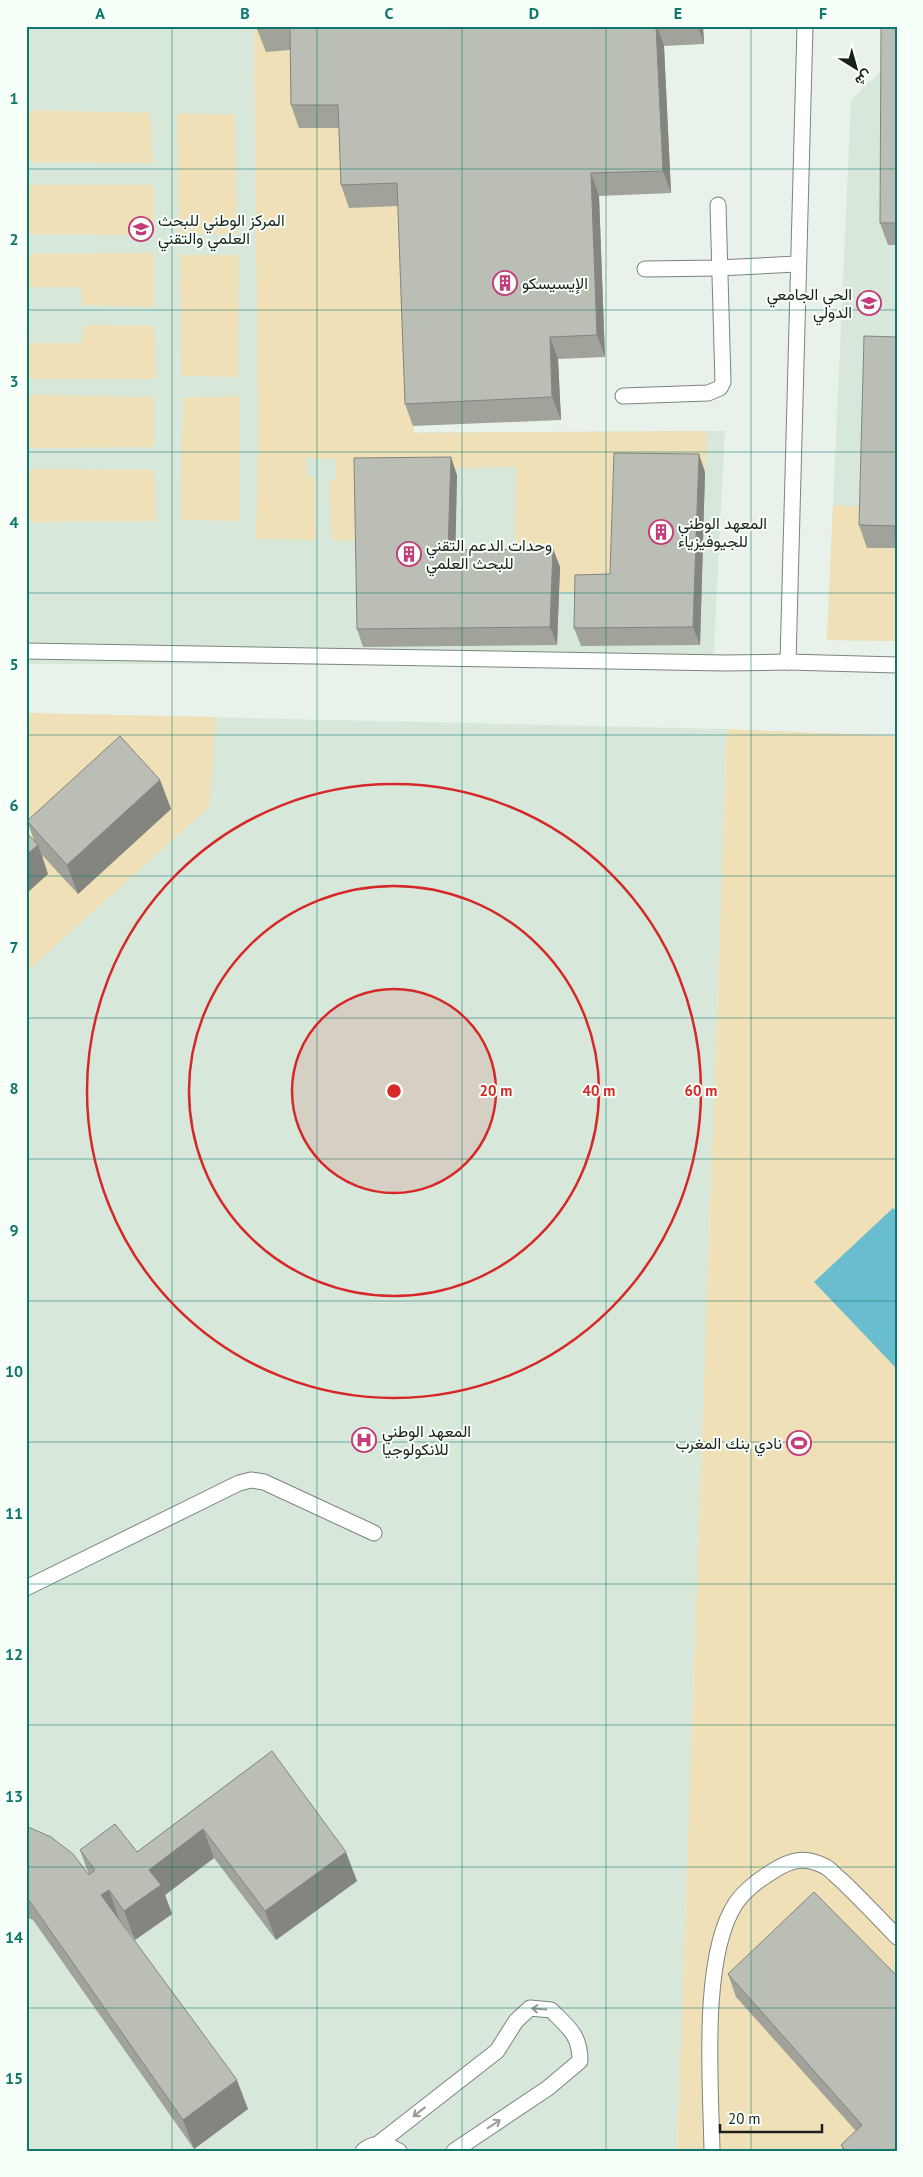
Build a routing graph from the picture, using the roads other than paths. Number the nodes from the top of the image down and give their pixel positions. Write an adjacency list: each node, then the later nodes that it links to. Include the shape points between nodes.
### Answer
1 (805, 26): 3 (lane)
2 (718, 205): 4 (lane)
3 (797, 264): 4 (lane); 8 (lane)
4 (718, 268): 5 (lane); 6 (lane, via 724,375 720,388 708,392)
5 (645, 269)
6 (623, 396)
7 (26, 651): 8 (lane)
8 (788, 662): 9 (lane)
9 (897, 665)
10 (374, 1534): 11 (lane, via 264,1482 251,1480)
11 (26, 1588)
12 (897, 1937): 17 (lane, via 827,1868 804,1859 784,1864 760,1880 736,1903 717,1951 710,2031)
13 (378, 2144): 14 (lane); 15 (lane); 16 (lane, one-way to 13, via 548,2088 580,2061 580,2047 574,2033 551,2010 530,2008 516,2021 497,2051)
14 (363, 2151)
15 (399, 2151)
16 (454, 2151)
17 (712, 2151)

